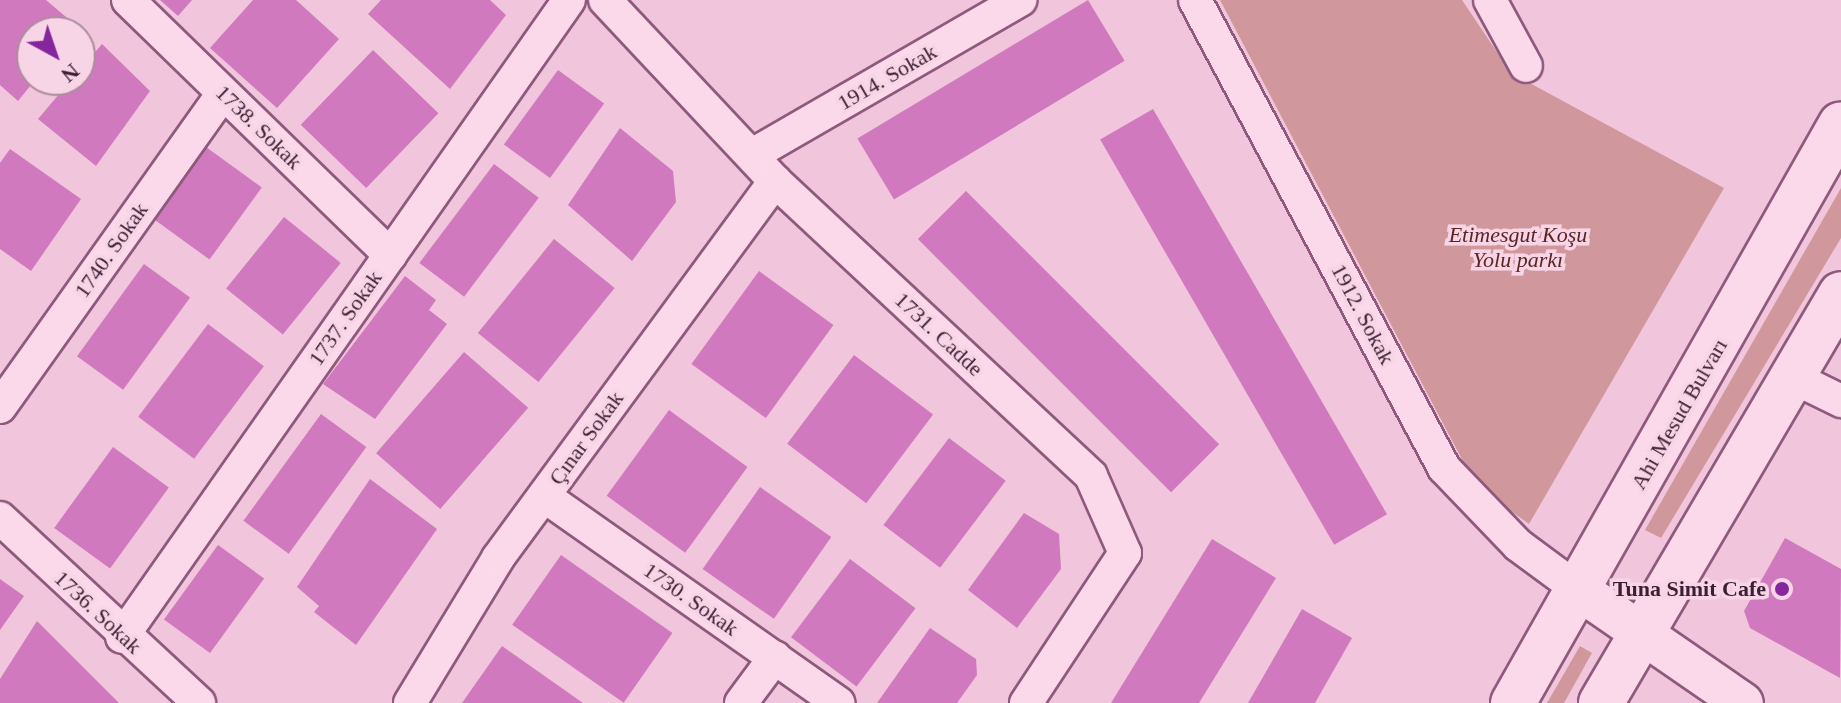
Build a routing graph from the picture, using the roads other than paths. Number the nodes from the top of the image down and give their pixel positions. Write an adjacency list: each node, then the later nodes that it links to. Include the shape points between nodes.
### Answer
1 (128, 0): 8 (street, 1738. Sokak)
2 (569, 0): 12 (street, 1737. Sokak)
3 (605, 0): 10 (street, 1731. Cadde)
4 (1021, 0): 10 (street, 1914. Sokak)
5 (1195, 0): 19 (street, 1912. Sokak, via 1444,468 1518,545)
6 (1490, 0): 7 (street)
7 (1526, 66)
8 (223, 93): 12 (street, 1738. Sokak); 16 (street, 1740. Sokak)
9 (1841, 124): 19 (main road, Ahi Mesud Bulvarı)
10 (752, 155): 11 (street, 1731. Cadde)
11 (775, 181): 17 (street, Çınar Sokak); 27 (street, 1731. Cadde, via 1091,476 1125,553)
12 (390, 255): 21 (street, 1737. Sokak)
13 (1841, 294): 14 (main road)
14 (1792, 377): 15 (street); 20 (main road)
15 (1841, 401)
16 (0, 407)
17 (544, 496): 22 (street, 1730. Sokak); 24 (street, Çınar Sokak, via 498,558)
18 (0, 518): 21 (street, 1736. Sokak)
19 (1579, 590): 20 (street); 28 (main road, Ahi Mesud Bulvarı)
20 (1644, 631): 29 (main road); 30 (street)
21 (122, 637): 23 (street, 1736. Sokak)
22 (775, 657): 25 (street); 26 (street, 1730. Sokak)
23 (199, 703)
24 (410, 703)
25 (741, 703)
26 (838, 703)
27 (1026, 703)
28 (1513, 703)
29 (1601, 703)
30 (1743, 703)

